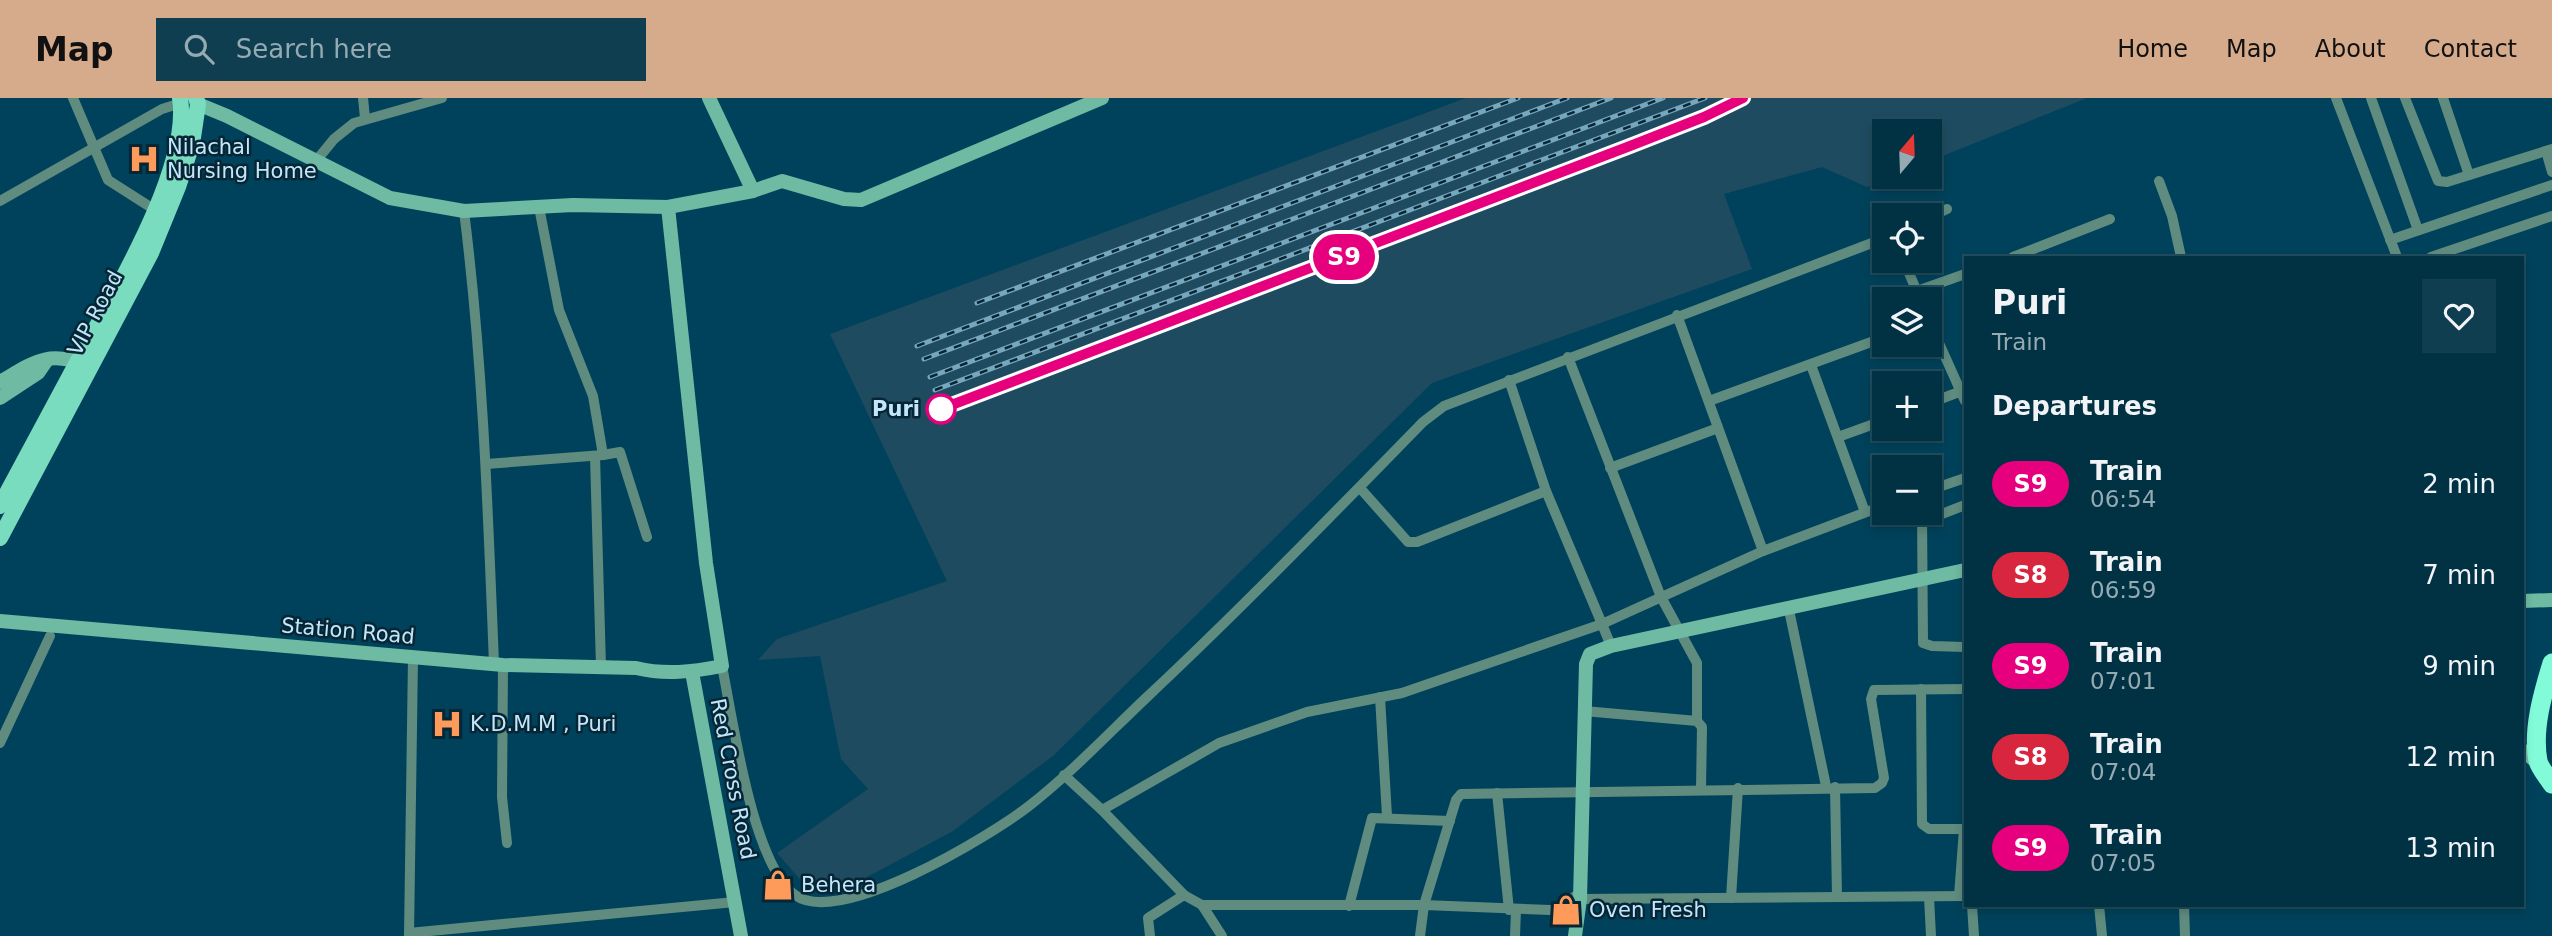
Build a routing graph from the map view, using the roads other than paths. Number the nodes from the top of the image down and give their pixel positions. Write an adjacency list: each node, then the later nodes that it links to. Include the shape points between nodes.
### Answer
1 (73, 98): 12 (street)
2 (363, 98): 11 (street)
3 (442, 98): 11 (street)
4 (709, 98): 19 (main road)
5 (1102, 98): 19 (main road, via 861,200 844,199 792,181)
6 (2336, 98): 30 (street)
7 (2371, 98): 29 (street)
8 (2405, 98): 16 (street, via 2435,178 2442,183)
9 (2443, 98): 16 (street)
10 (189, 101): 12 (street, via 162,109); 14 (main road); 24 (main road, VIP Road); 43 (main road, VIP Road, via 192,144 169,212)
11 (365, 118): 14 (street, via 344,129)
12 (93, 148): 20 (street); 24 (street, via 108,180)
13 (2549, 150): 15 (street); 16 (street)
14 (316, 161): 25 (main road, via 390,198)
15 (2552, 172)
16 (2469, 175)
17 (2159, 181): 33 (street)
18 (2552, 185): 29 (street)
19 (753, 191): 22 (main road)
20 (1, 198)
21 (539, 207): 22 (main road); 25 (main road); 54 (street, via 559,310 593,396)
22 (668, 207): 85 (main road, via 706,563)
23 (1947, 209): 26 (street)
24 (155, 210): 43 (main road, VIP Road)
25 (464, 211): 55 (street, via 477,316)
26 (1942, 211)
27 (2552, 216): 35 (street)
28 (2110, 219): 32 (street)
29 (2418, 230): 30 (street)
30 (2390, 240): 34 (street)
31 (1872, 243): 38 (street)
32 (2026, 255)
33 (2181, 256)
34 (2396, 256)
35 (2434, 256)
36 (1964, 274): 37 (street)
37 (1936, 287)
38 (1677, 315): 41 (street); 50 (street)
39 (1872, 342): 44 (street)
40 (1942, 350): 47 (street)
41 (1568, 357): 45 (street); 56 (street)
42 (47, 360): 43 (main road, via 60,356); 46 (main road); 48 (main road, via 38,373)
43 (84, 364): 62 (main road, VIP Road); 68 (main road, VIP Road)
44 (1811, 365): 50 (street); 53 (street)
45 (1509, 380): 59 (street, via 1438,410); 60 (street)
46 (0, 382)
47 (1962, 396): 49 (street)
48 (0, 398)
49 (1942, 400)
50 (1709, 401): 52 (street)
51 (1872, 425): 53 (street)
52 (1718, 428): 56 (street); 69 (street)
53 (1838, 438): 65 (street)
54 (599, 456): 55 (street); 67 (street, via 620,452); 87 (street)
55 (486, 464): 86 (street)
56 (1609, 467): 72 (street)
57 (1964, 478): 58 (street)
58 (1942, 486)
59 (1360, 488): 60 (street, via 1408,542); 98 (street)
60 (1546, 491): 77 (street)
61 (1964, 505): 64 (street)
62 (0, 506)
63 (1872, 509): 65 (street)
64 (1942, 511)
65 (1864, 512): 69 (street)
66 (1922, 525): 71 (street)
67 (647, 537)
68 (0, 538)
69 (1763, 551): 72 (street)
70 (1964, 570): 71 (main road)
71 (1923, 579): 75 (main road); 82 (street, via 1923,643)
72 (1661, 597): 77 (street); 79 (street)
73 (2552, 600): 74 (main road)
74 (2524, 601)
75 (1789, 610): 79 (main road); 100 (street)
76 (0, 621): 83 (main road, Station Road)
77 (1602, 624): 81 (street); 92 (street)
78 (0, 631): 80 (main road)
79 (1681, 632): 81 (main road); 94 (street, via 1697,663)
80 (50, 636): 83 (main road); 95 (street)
81 (1611, 646): 93 (main road, via 1587,657)
82 (1964, 646)
83 (413, 662): 86 (main road, Station Road); 126 (street)
84 (2552, 663): 97 (highway, via 2541,701)
85 (722, 666): 88 (main road, Station Road); 98 (street, via 757,826 784,884 796,897 817,904 839,902 925,870 1028,807)
86 (500, 667): 87 (main road, Station Road); 89 (main road, via 634,678); 109 (street, via 502,797)
87 (601, 667): 89 (main road, Station Road)
88 (692, 672): 89 (main road, Station Road); 117 (main road, Red Cross Road)
89 (656, 673)
90 (1922, 689): 91 (street); 100 (street, via 1874,690 1871,699 1882,783 1875,788); 108 (street, via 1922,824 1929,829)
91 (1964, 689)
92 (1380, 697): 105 (street, via 1307,712 1219,743); 106 (street)
93 (1584, 711): 94 (street); 103 (main road)
94 (1697, 721): 102 (street, via 1702,727)
95 (0, 743)
96 (2524, 752): 97 (main road)
97 (2538, 763): 99 (highway)
98 (1064, 775): 105 (street)
99 (2552, 784)
100 (1830, 787): 101 (street); 113 (street)
101 (1738, 788): 102 (street); 115 (street)
102 (1701, 789): 103 (street)
103 (1580, 792): 104 (street); 116 (main road)
104 (1496, 793): 107 (street, via 1461,794); 124 (street)
105 (1102, 810): 111 (street)
106 (1387, 816): 107 (street); 120 (street, via 1369,822)
107 (1450, 821): 119 (street)
108 (1964, 830)
109 (508, 843)
110 (1964, 852): 112 (street)
111 (1184, 895): 118 (street); 128 (street, via 1148,918)
112 (1962, 896): 114 (street)
113 (1837, 897): 114 (street); 115 (street)
114 (1930, 897): 133 (street)
115 (1731, 898): 116 (street)
116 (1579, 901): 125 (street); 125 (street); 132 (main road)
117 (735, 902): 126 (street); 127 (main road, Red Cross Road)
118 (1202, 905): 120 (street); 129 (street)
119 (1424, 905): 120 (street); 124 (street); 130 (street)
120 (1349, 906)
121 (1972, 907): 134 (street)
122 (2099, 907): 135 (street)
123 (2183, 907): 136 (street)
124 (1513, 910): 125 (street); 131 (street)
125 (1554, 911)
126 (409, 934)
127 (741, 936)
128 (1150, 936)
129 (1222, 936)
130 (1420, 936)
131 (1515, 936)
132 (1575, 936)
133 (1931, 936)
134 (1974, 936)
135 (2102, 936)
136 (2185, 936)

